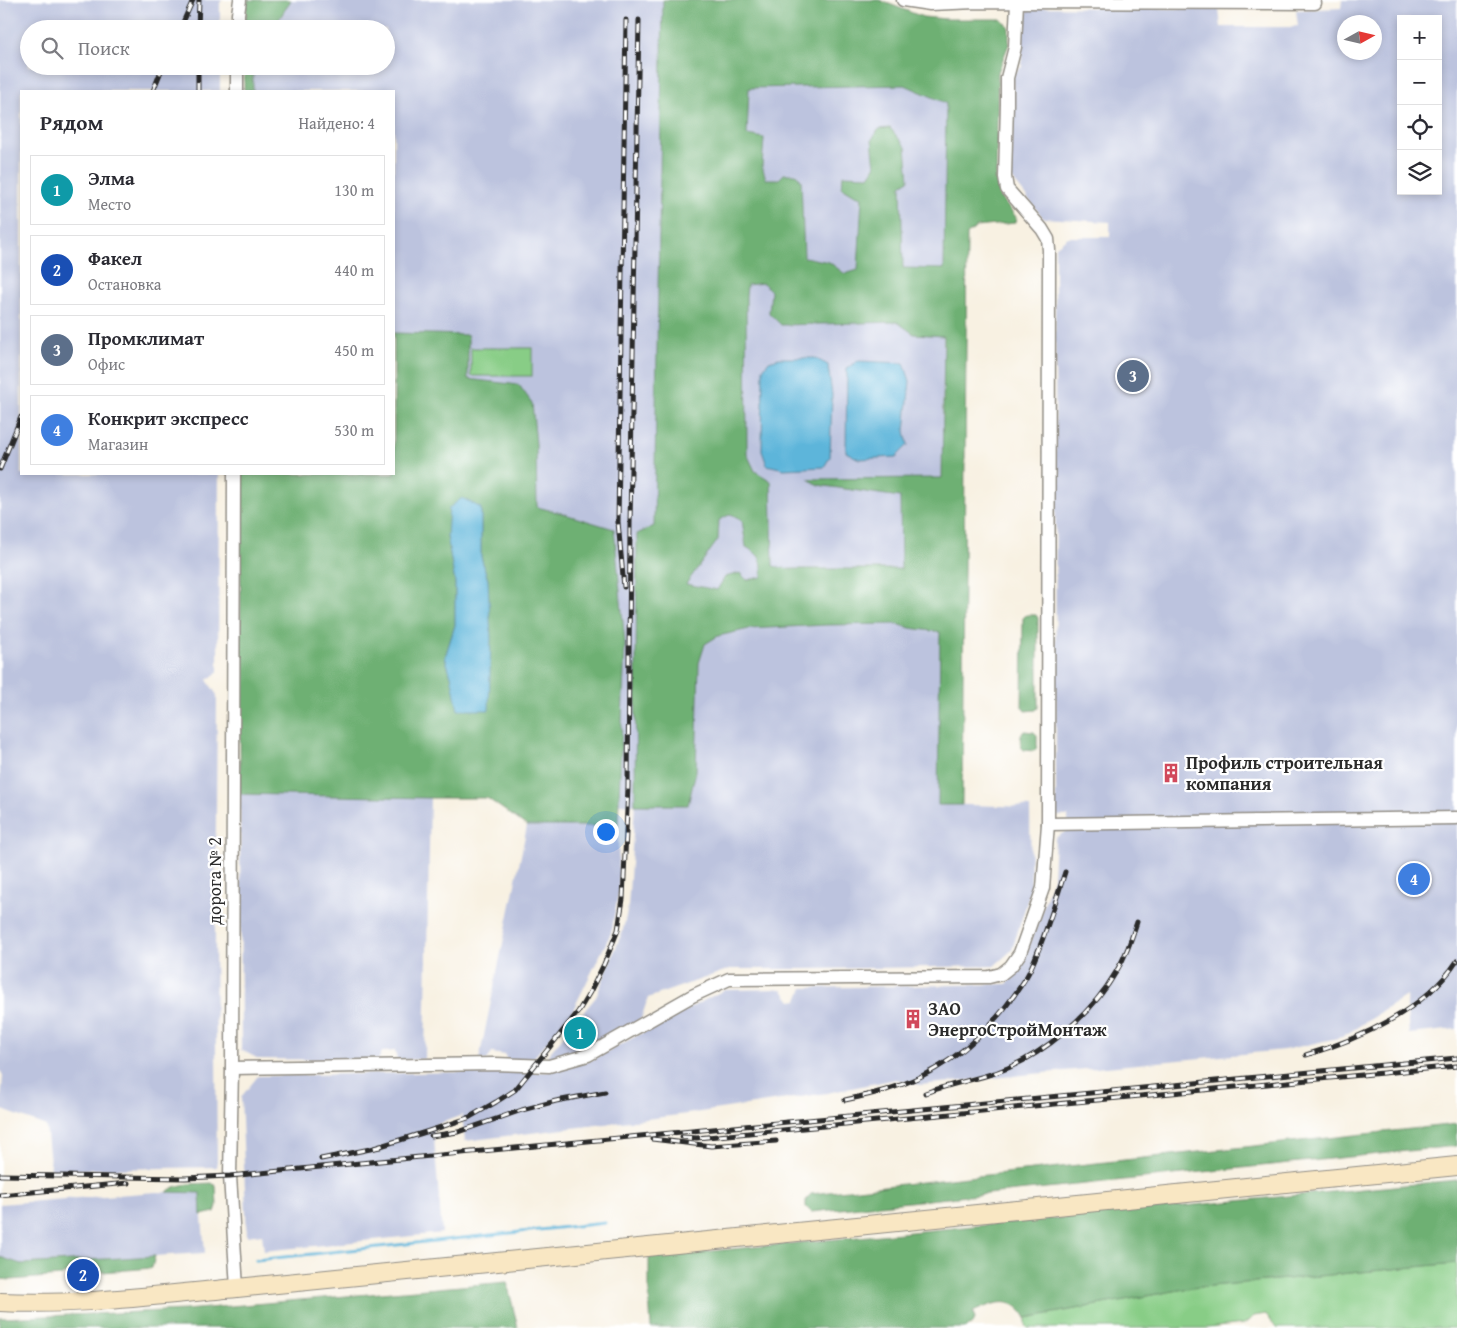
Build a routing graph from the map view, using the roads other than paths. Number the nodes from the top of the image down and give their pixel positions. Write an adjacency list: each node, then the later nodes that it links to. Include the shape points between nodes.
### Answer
1 (240, 0): 5 (street)
2 (903, 0): 3 (street, via 930,4)
3 (1017, 2): 4 (street); 10 (street, via 1015,47 1006,78 1005,177 1007,189 1042,229 1048,239 1049,250)
4 (1315, 3)
5 (238, 20)
6 (237, 75): 7 (street)
7 (237, 90)
8 (234, 475): 11 (street, дорога № 2)
9 (1457, 818): 10 (street)
10 (1048, 824): 11 (street, via 1042,888 1020,953 1001,974 989,977 729,980 692,996 588,1055 549,1066)
11 (232, 1068): 13 (street, дорога № 2, via 230,1176)
12 (1457, 1166): 13 (main road)
13 (237, 1288): 14 (main road, via 48,1303)
14 (0, 1302)

